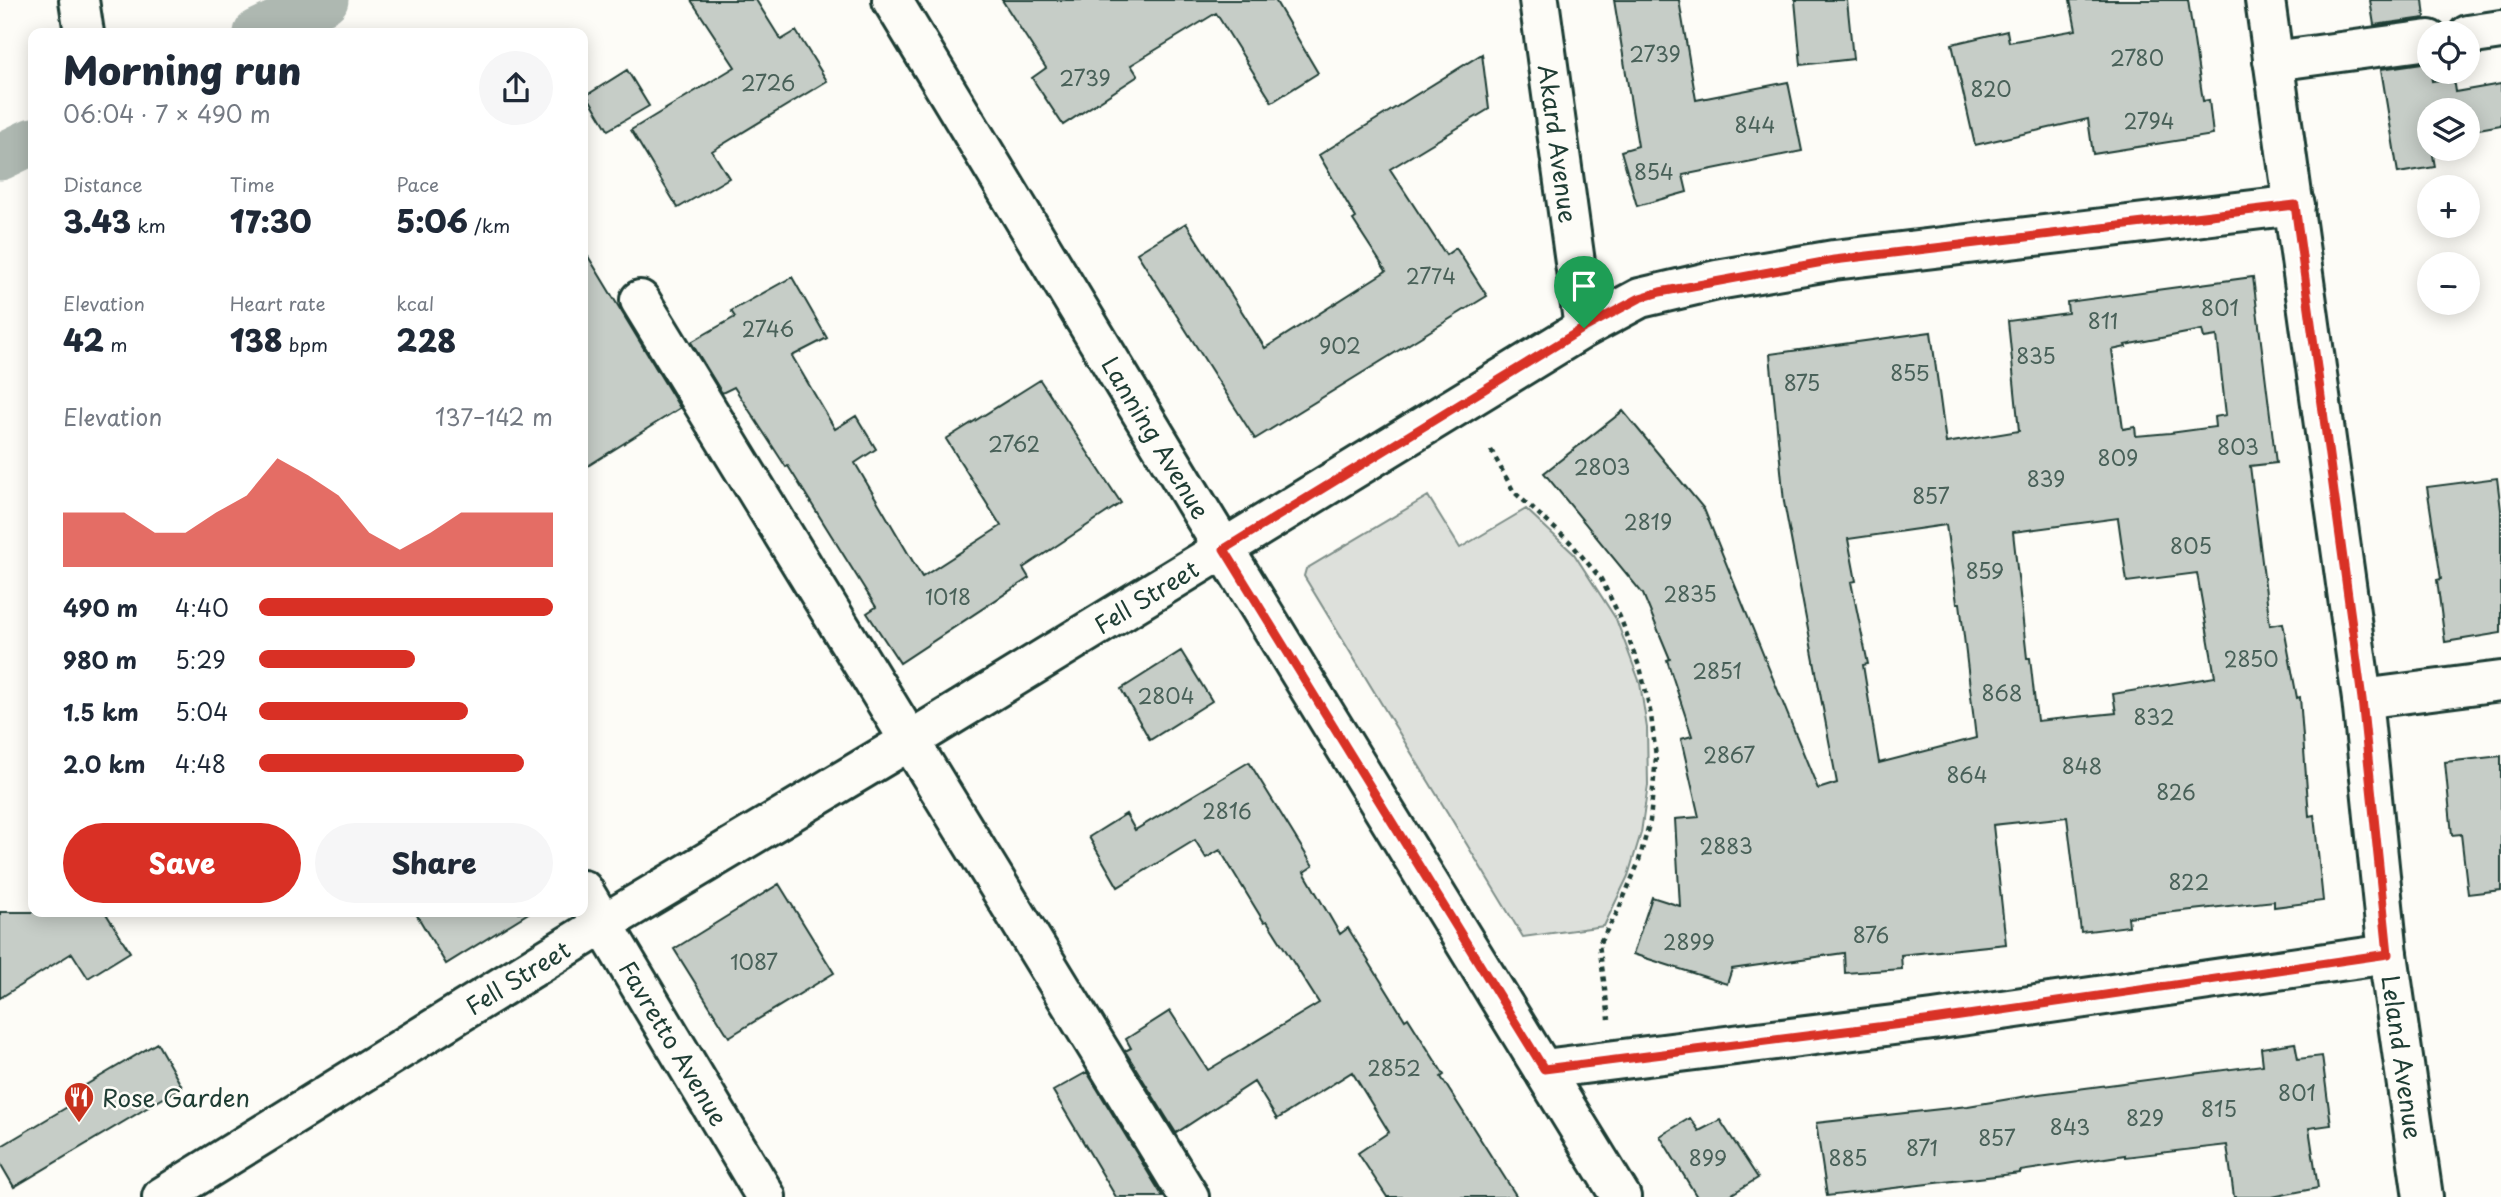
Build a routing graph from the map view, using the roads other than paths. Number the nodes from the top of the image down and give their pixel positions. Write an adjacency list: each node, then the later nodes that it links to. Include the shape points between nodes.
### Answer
1 (79, 0): 5 (street)
2 (892, 0): 13 (street, Lanning Avenue)
3 (1539, 0): 12 (street, Akard Avenue)
4 (2266, 0): 9 (street, Leland Avenue)
5 (83, 28)
6 (2501, 30): 7 (street)
7 (2480, 33)
8 (2417, 42): 9 (street)
9 (2273, 61): 10 (street, Leland Avenue)
10 (2295, 205): 12 (street, Fell Street, via 1834,260 1717,280 1640,298); 15 (street, Leland Avenue)
11 (640, 300): 16 (street)
12 (1584, 328): 13 (street, Fell Street)
13 (1224, 549): 16 (street, Fell Street); 20 (street, Lanning Avenue)
14 (2501, 681): 15 (street)
15 (2362, 699): 19 (street, Leland Avenue)
16 (911, 740): 18 (street, Fell Street); 23 (street)
17 (588, 898): 18 (street, Favretto Avenue)
18 (603, 924): 21 (street, Fell Street); 22 (street, Favretto Avenue)
19 (2388, 954): 20 (street, via 1933,1020); 25 (street, Leland Avenue)
20 (1544, 1069): 24 (street, Lanning Avenue)
21 (162, 1197)
22 (766, 1197)
23 (1189, 1197)
24 (1621, 1197)
25 (2423, 1197)

